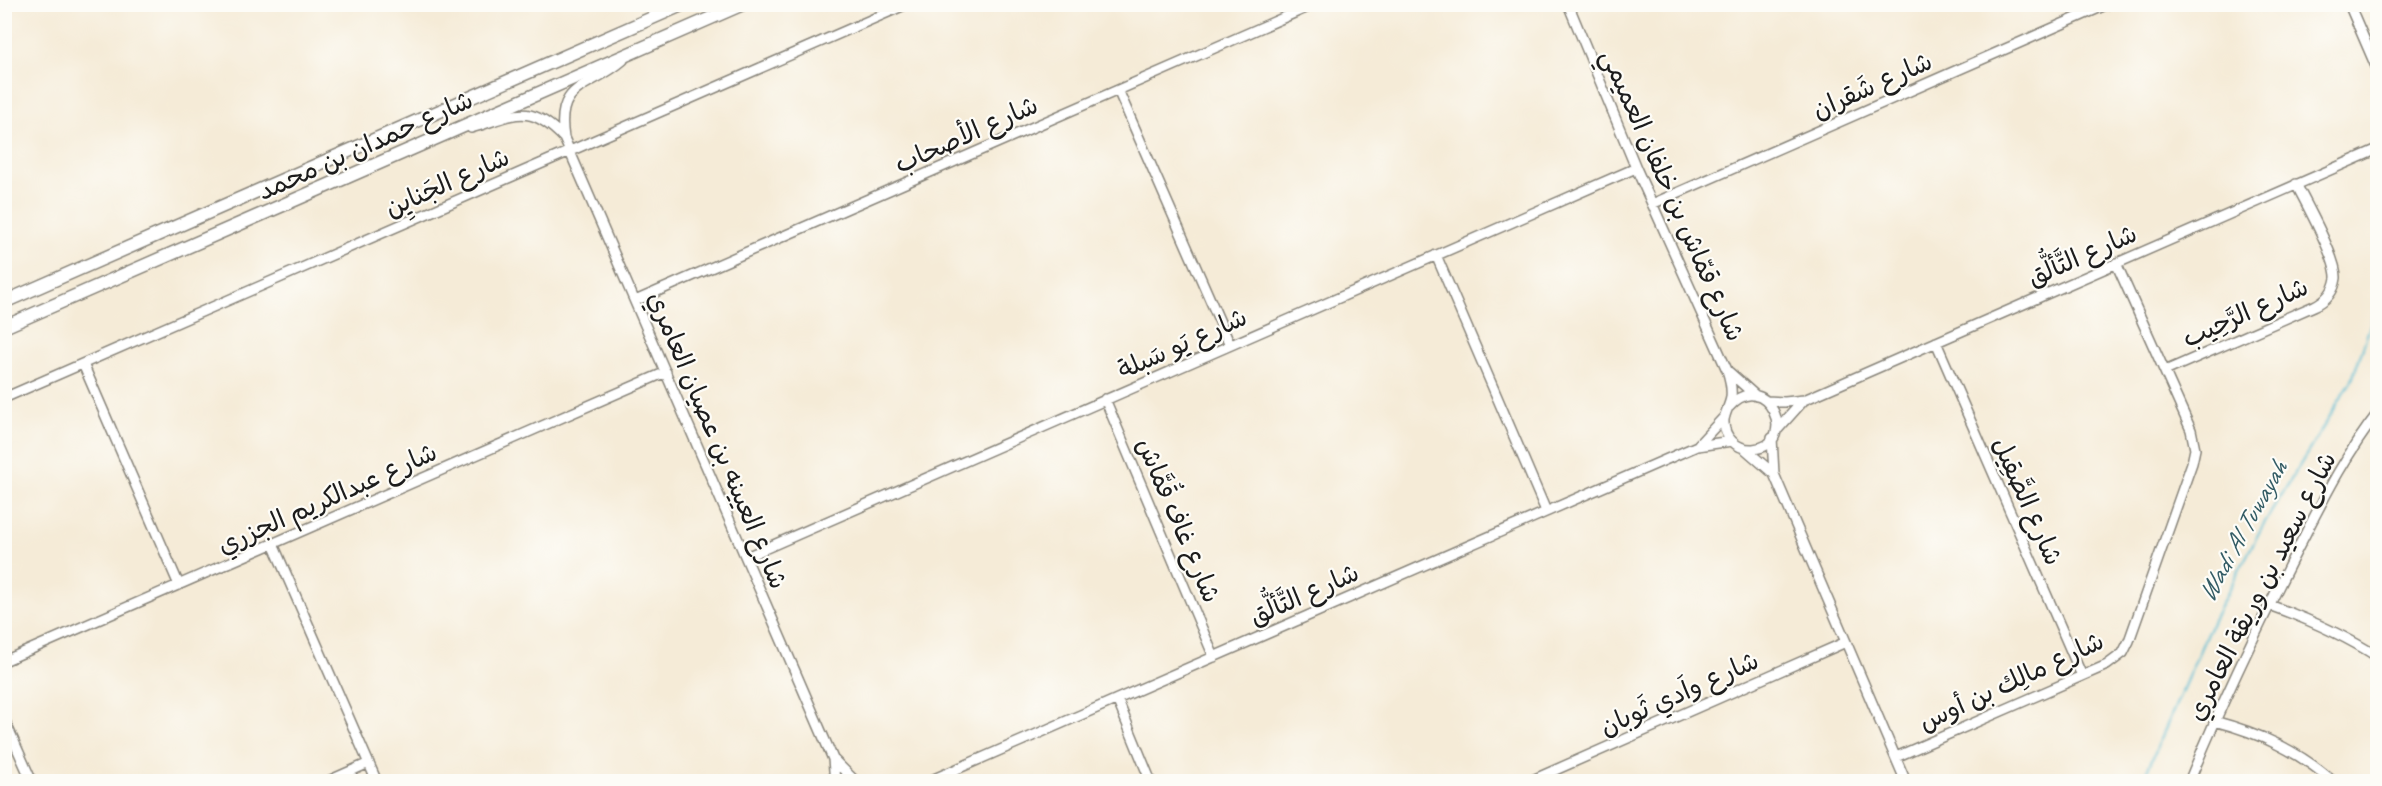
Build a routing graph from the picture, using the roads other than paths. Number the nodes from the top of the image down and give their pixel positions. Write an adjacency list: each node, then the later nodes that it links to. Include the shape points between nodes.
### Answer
1 (684, 4): 21 (main road, شارع حمدان بن محمد)
2 (743, 4): 8 (main road, شارع حمدان بن محمد)
3 (907, 4): 14 (street, شارع الجَنايِن)
4 (1315, 4): 10 (street, شارع الأصحاب)
5 (1568, 4): 15 (street, شارع قمّاش بن خلفان العميمي)
6 (2108, 4): 17 (street, شارع شَقران)
7 (2349, 4): 9 (street)
8 (630, 54): 11 (main road, شارع حمدان بن محمد); 12 (street, شارع العيينه بن عصيان العامري, via 569,97 562,110)
9 (2378, 71)
10 (1118, 90): 20 (street, شارع الأصحاب); 24 (street)
11 (448, 133): 12 (street, شارع العيينه بن عصيان العامري, via 524,114 543,118); 22 (main road, شارع حمدان بن محمد)
12 (564, 138): 14 (street, شارع العيينه بن عصيان العامري)
13 (2378, 149): 16 (street, شارع التَّألُّق)
14 (570, 152): 20 (street, شارع العيينه بن عصيان العامري); 25 (street, شارع الجَنايِن)
15 (1636, 168): 17 (street, شارع قمّاش بن خلفان العميمي); 18 (street, شارع يَو سَبلة)
16 (2296, 184): 19 (street, شارع التَّألُّق); 27 (street, شارع الرَّحِيب, via 2333,263 2336,278 2331,292 2314,306)
17 (1652, 204): 26 (street, شارع قمّاش بن خلفان العميمي)
18 (1436, 255): 24 (street, شارع يَو سَبلة); 41 (street)
19 (2116, 263): 23 (street, شارع التَّألُّق); 27 (street, شارع مالِك بن أوس)
20 (635, 301): 28 (street, شارع العيينه بن عصيان العامري)
21 (4, 302)
22 (4, 327)
23 (1936, 342): 32 (street, شارع التَّألُّق); 50 (street, شارع الصَّقِيل)
24 (1230, 345): 31 (street, شارع يَو سَبلة)
25 (83, 364): 30 (street, شارع الجَنايِن); 44 (street)
26 (1727, 370): 29 (street, شارع قمّاش بن خلفان العميمي); 34 (street, شارع قمّاش بن خلفان العميمي, via 1731,388)
27 (2165, 371): 50 (street, شارع مالِك بن أوس, via 2191,430 2192,463 2126,648 2113,662)
28 (666, 372): 42 (street, شارع عبدالكريم الجزري); 43 (street, شارع العيينه بن عصيان العامري)
29 (1757, 396): 33 (street); 34 (street, via 1738,399)
30 (4, 398)
31 (1105, 399): 43 (street, شارع يَو سَبلة); 47 (street, شارع غاف قُمَّاش)
32 (1804, 400): 33 (street, شارع التَّألُّق); 36 (street, شارع التَّألُّق)
33 (1767, 401): 36 (street, via 1776,414)
34 (1727, 412): 37 (street, via 1726,432); 38 (street, شارع التَّألُّق)
35 (2378, 413): 45 (street, شارع سعيد بن وريقة العامري, via 2328,490)
36 (1774, 435): 39 (street, via 1762,447); 40 (street)
37 (1732, 441): 38 (street, شارع التَّألُّق); 39 (street)
38 (1698, 446): 41 (street, شارع التَّألُّق)
39 (1744, 448): 40 (street)
40 (1774, 474): 46 (street)
41 (1546, 512): 47 (street, شارع التَّألُّق)
42 (273, 544): 44 (street, شارع عبدالكريم الجزري); 56 (street)
43 (746, 557): 55 (street, شارع العيينه بن عصيان العامري)
44 (179, 585): 49 (street, شارع عبدالكريم الجزري)
45 (2269, 605): 48 (street, via 2342,635); 53 (street, شارع سعيد بن وريقة العامري)
46 (1846, 642): 54 (street); 64 (street, شارع واَدي ثَوبان)
47 (1214, 657): 51 (street, شارع التَّألُّق)
48 (2378, 657)
49 (4, 661)
50 (2082, 676): 54 (street, شارع مالِك بن أوس)
51 (1116, 699): 62 (street, شارع التَّألُّق); 63 (street)
52 (4, 719): 57 (street)
53 (2214, 721): 66 (street, شارع سعيد بن وريقة العامري); 67 (street, via 2250,730 2283,745)
54 (1896, 757): 65 (street)
55 (833, 759): 60 (street, شارع العيينه بن عصيان العامري); 61 (street, شارع العيينه بن عصيان العامري)
56 (369, 763): 58 (street); 59 (street)
57 (32, 782)
58 (326, 782)
59 (377, 782)
60 (836, 782)
61 (856, 782)
62 (927, 782)
63 (1151, 782)
64 (1528, 782)
65 (1906, 782)
66 (2189, 782)
67 (2334, 782)

